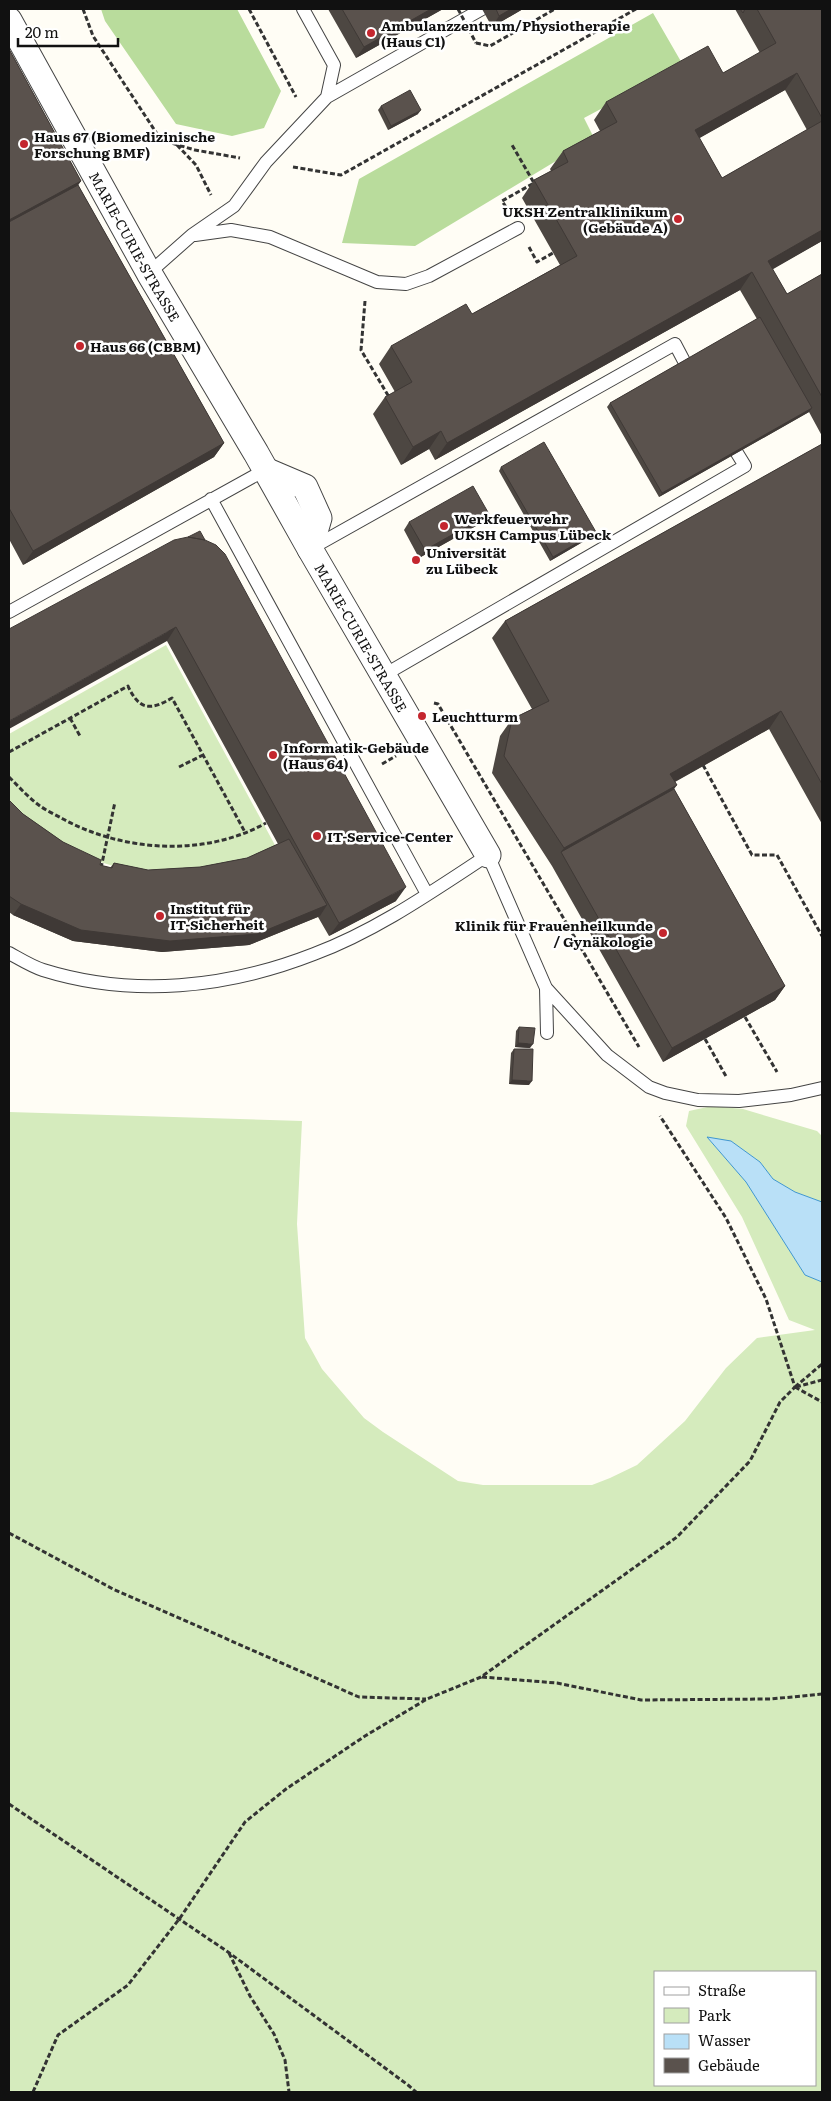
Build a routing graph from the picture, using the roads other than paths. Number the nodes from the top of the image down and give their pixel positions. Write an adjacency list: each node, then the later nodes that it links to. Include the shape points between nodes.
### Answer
1 (303, 9): 4 (lane, via 334,65)
2 (482, 9): 4 (lane)
3 (9, 20): 7 (street, MARIE-CURIE-STRASSE)
4 (327, 98): 6 (lane, via 266,162 234,206)
5 (518, 228): 6 (lane, via 429,276 406,284 377,282 270,237 231,230)
6 (192, 235): 7 (lane)
7 (149, 273): 10 (street, MARIE-CURIE-STRASSE)
8 (685, 363): 12 (lane, via 675,344)
9 (737, 453): 14 (lane, via 745,466)
10 (264, 470): 11 (lane); 12 (street, MARIE-CURIE-STRASSE)
11 (210, 499): 13 (lane); 16 (lane)
12 (310, 549): 14 (street, MARIE-CURIE-STRASSE)
13 (9, 612)
14 (384, 675): 15 (street, MARIE-CURIE-STRASSE)
15 (488, 855): 16 (lane); 18 (lane)
16 (427, 894): 17 (lane, via 375,925 314,954 250,974 186,986 116,986 42,969)
17 (9, 953)
18 (546, 988): 19 (lane); 20 (lane, via 607,1055 650,1087 665,1093 698,1100 739,1101)
19 (547, 1033)
20 (822, 1088)

